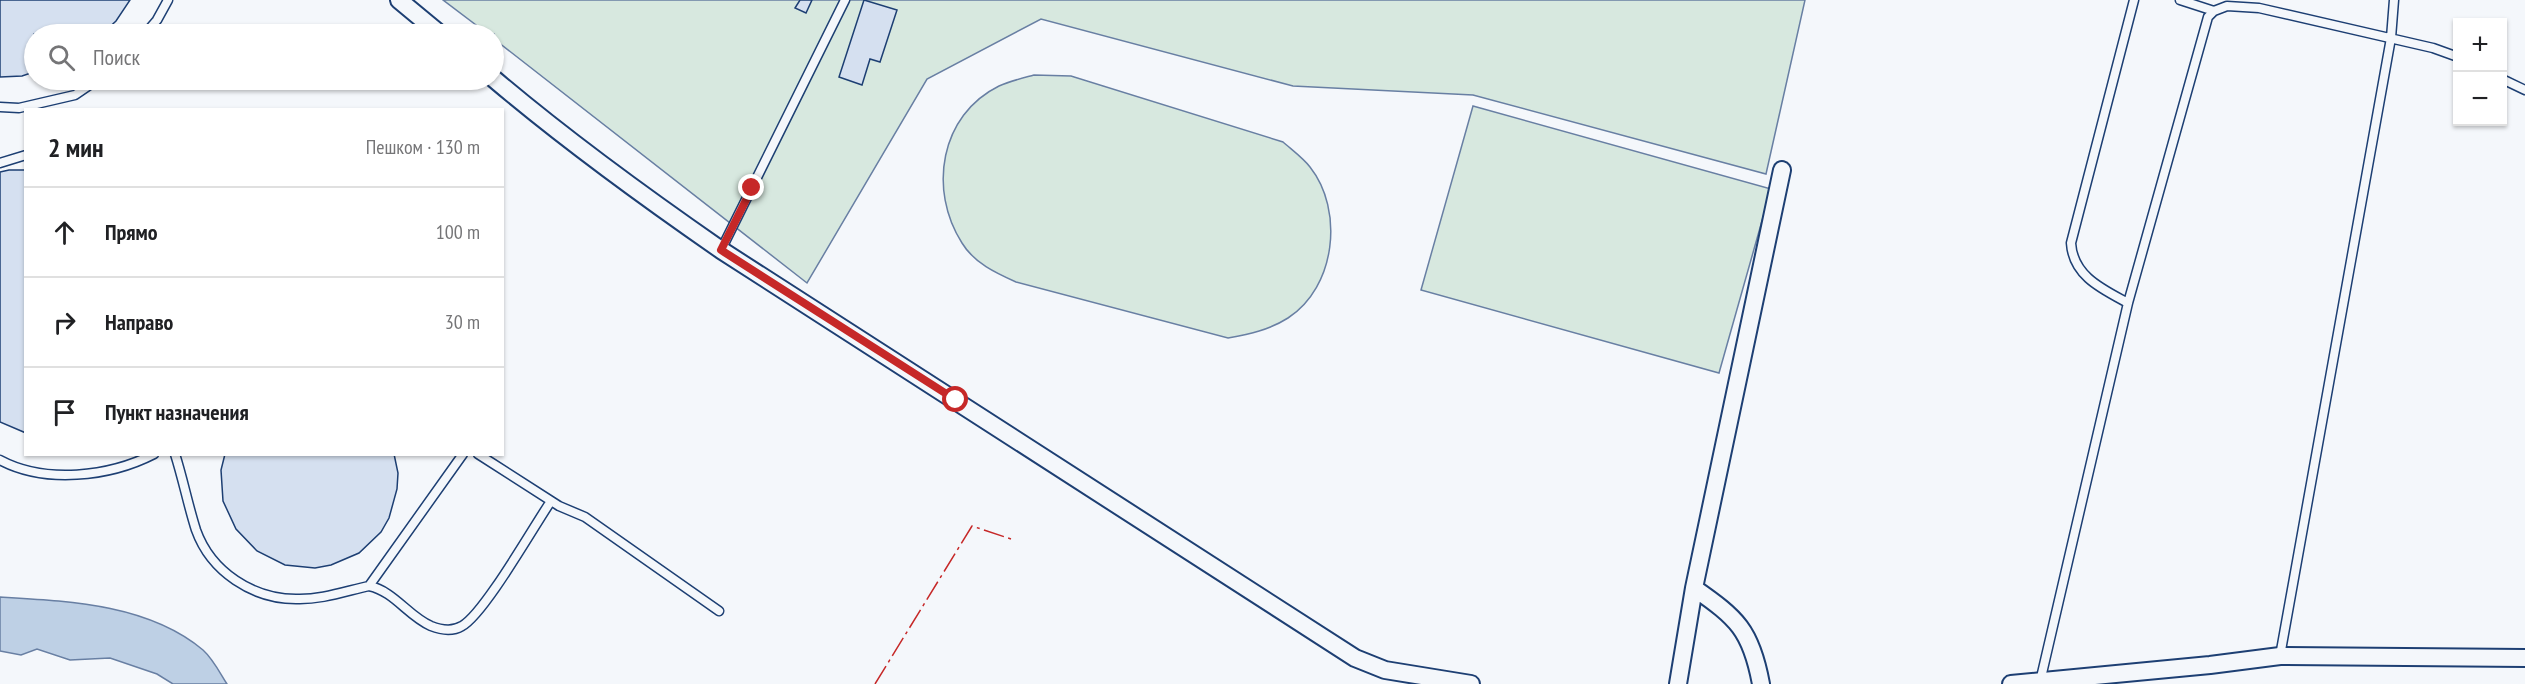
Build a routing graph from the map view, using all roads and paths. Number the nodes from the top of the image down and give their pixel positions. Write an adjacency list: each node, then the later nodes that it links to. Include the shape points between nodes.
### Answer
1 (168, 0): 8 (lane)
2 (399, 0): 9 (street)
3 (845, 0): 20 (lane)
4 (2134, 0): 21 (lane, via 2071,243 2079,270)
5 (2180, 0): 7 (lane)
6 (2394, 0): 10 (lane)
7 (2214, 11): 10 (lane, via 2227,6 2259,8); 21 (lane, via 2203,31)
8 (154, 24)
9 (428, 24)
10 (2391, 38): 11 (lane); 31 (lane)
11 (2453, 56)
12 (2507, 81): 15 (lane)
13 (504, 88): 20 (street, via 544,122)
14 (82, 90): 16 (lane, via 19,108)
15 (2525, 90)
16 (0, 107)
17 (24, 156): 18 (lane)
18 (0, 163)
19 (1782, 170): 29 (street)
20 (721, 250): 34 (street, via 1355,658 1385,670)
21 (2128, 303): 33 (lane)
22 (148, 456): 26 (lane, via 109,469 63,476 19,470)
23 (176, 456): 28 (lane, via 208,555 238,583 257,592 296,600)
24 (463, 456): 28 (lane)
25 (481, 456): 27 (lane)
26 (0, 460)
27 (551, 501): 28 (lane, via 480,609 463,626 450,631 430,626 380,588); 30 (lane, via 585,517)
28 (369, 586)
29 (1694, 588): 35 (street); 36 (street, via 1728,612 1743,631 1756,658)
30 (719, 611)
31 (2280, 656): 32 (street); 33 (street)
32 (2525, 658)
33 (2039, 682): 37 (street)
34 (1471, 684)
35 (1678, 684)
36 (1761, 684)
37 (2011, 684)

